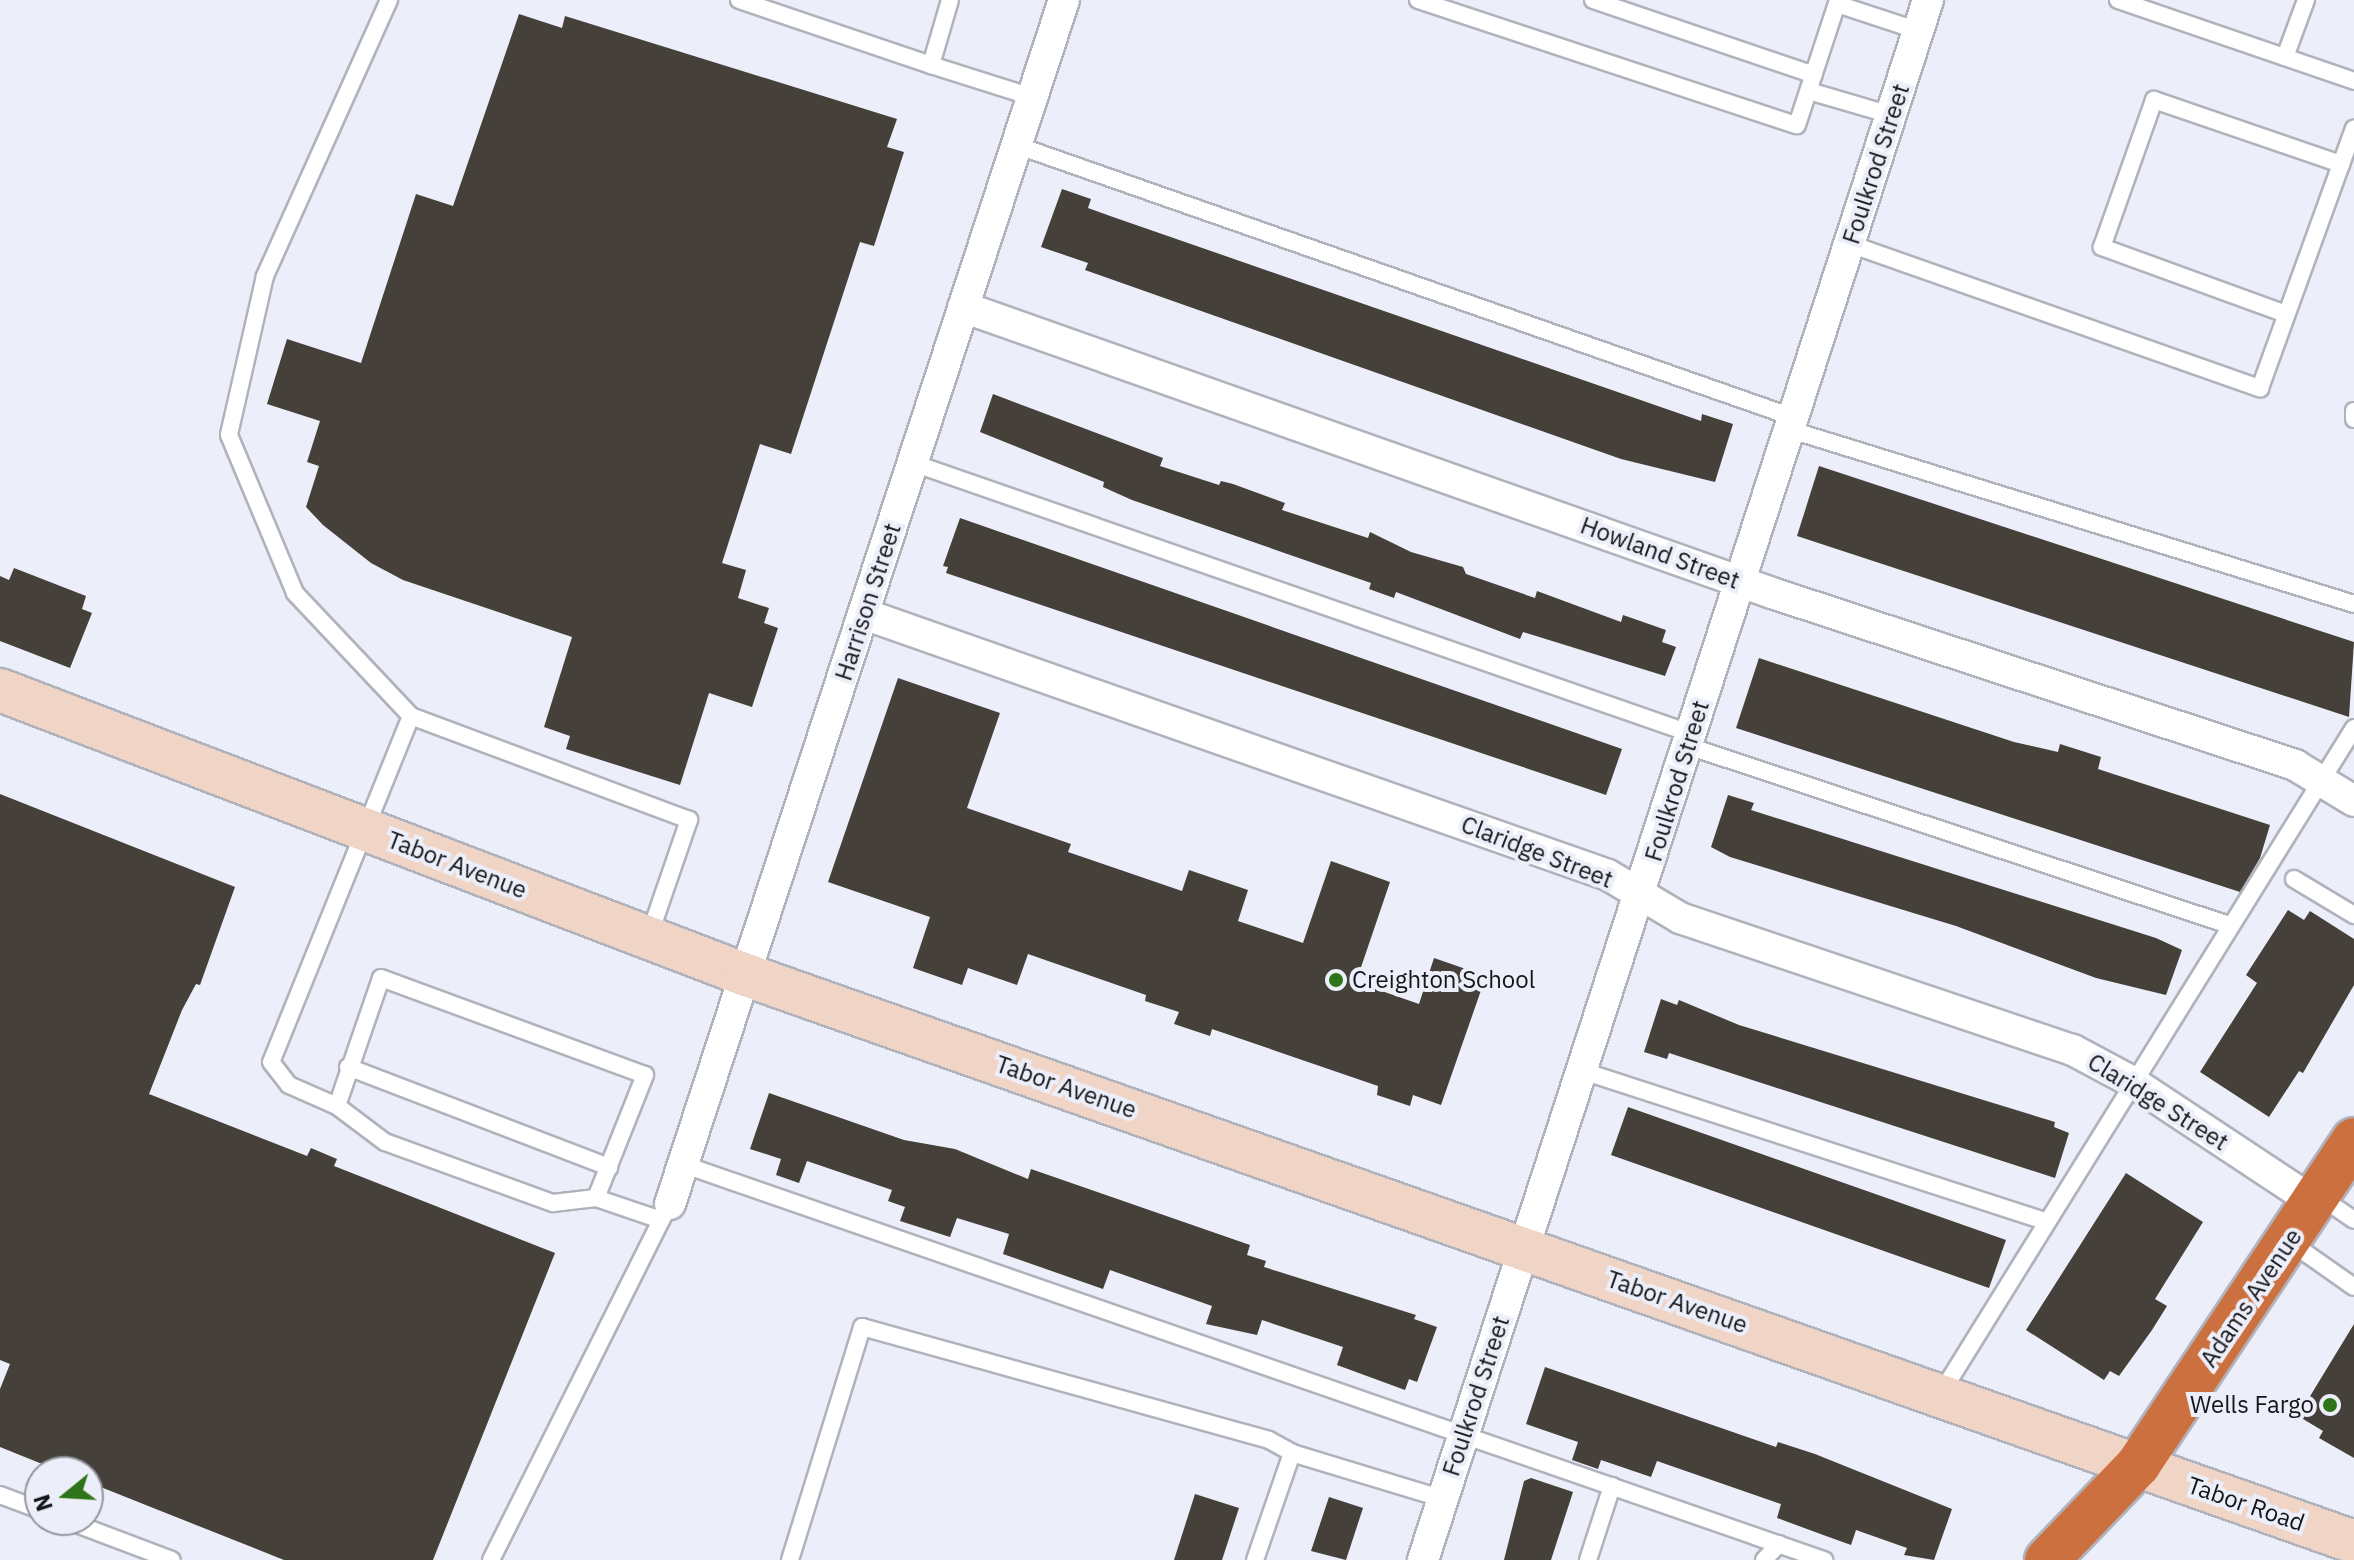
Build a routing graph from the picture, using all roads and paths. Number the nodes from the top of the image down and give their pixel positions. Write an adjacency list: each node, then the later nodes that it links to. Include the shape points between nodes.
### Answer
1 (389, 0): 32 (lane, via 265,276 229,435 295,593)
2 (739, 0): 13 (lane)
3 (950, 0): 13 (lane)
4 (1064, 0): 16 (street, Harrison Street)
5 (1593, 0): 15 (lane)
6 (1928, 0): 11 (street, Foulkrod Street)
7 (2118, 0): 12 (lane)
8 (2306, 0): 12 (lane)
9 (1422, 1): 15 (lane, via 1797,125)
10 (1838, 2): 11 (lane); 15 (lane)
11 (1919, 31): 17 (street, Foulkrod Street)
12 (2285, 57): 14 (lane)
13 (931, 65): 16 (lane)
14 (2354, 81)
15 (1811, 83): 17 (lane)
16 (1032, 97): 19 (street, Harrison Street)
17 (1891, 115): 21 (street, Foulkrod Street)
18 (2354, 129): 20 (lane)
19 (1016, 145): 22 (street, Harrison Street); 26 (lane)
20 (2341, 164): 23 (lane); 23 (lane, via 2154,100 2102,247)
21 (1850, 244): 23 (lane, via 2260,388); 26 (street, Foulkrod Street)
22 (963, 307): 27 (street, Harrison Street); 28 (street, Howland Street)
23 (2286, 314)
24 (2354, 411): 25 (lane)
25 (2354, 419)
26 (1793, 424): 28 (street, Foulkrod Street); 29 (lane)
27 (913, 463): 30 (street, Harrison Street); 34 (lane)
28 (1742, 581): 34 (street, Foulkrod Street); 35 (street, Howland Street)
29 (2354, 604)
30 (864, 614): 39 (street, Claridge Street, via 1608,875); 43 (street, Harrison Street)
31 (0, 690): 37 (street, Tabor Avenue)
32 (411, 716): 37 (lane); 42 (lane, via 689,820)
33 (2354, 728): 35 (lane)
34 (1690, 740): 39 (street, Foulkrod Street); 41 (lane)
35 (2321, 778): 36 (street, Howland Street); 41 (lane)
36 (2354, 801)
37 (367, 830): 42 (street, Tabor Avenue); 47 (lane, via 271,1062 289,1085)
38 (2294, 879): 40 (lane)
39 (1642, 896): 45 (street, Foulkrod Street); 46 (street, Claridge Street, via 1680,918 2073,1050)
40 (2354, 915)
41 (2229, 925): 46 (lane)
42 (648, 938): 43 (street, Tabor Avenue)
43 (746, 975): 49 (street, Harrison Street); 56 (street, Tabor Avenue)
44 (348, 1067): 47 (lane); 50 (lane); 50 (lane, via 381,978 645,1075)
45 (1580, 1070): 54 (lane); 56 (street, Foulkrod Street)
46 (2131, 1081): 52 (street, Claridge Street); 54 (lane)
47 (337, 1106): 51 (lane, via 385,1142 553,1203)
48 (2354, 1140): 52 (highway, Adams Avenue)
49 (685, 1165): 53 (street, Harrison Street); 59 (lane)
50 (609, 1167): 51 (lane)
51 (596, 1198): 53 (lane)
52 (2329, 1206): 55 (highway, Adams Avenue)
53 (666, 1212): 70 (lane)
54 (2045, 1221): 58 (lane)
55 (2289, 1241): 57 (lane); 61 (highway, Adams Avenue)
56 (1523, 1247): 58 (street, Tabor Avenue); 59 (street, Foulkrod Street)
57 (2354, 1287)
58 (1940, 1395): 61 (street, Tabor Avenue)
59 (1464, 1435): 62 (lane); 64 (street, Foulkrod Street)
60 (1292, 1453): 64 (lane); 71 (lane, via 1269,1440 862,1327); 72 (lane)
61 (2138, 1465): 67 (street, Tabor Road); 77 (highway, Adams Avenue)
62 (1612, 1486): 68 (lane); 74 (lane)
63 (0, 1495): 65 (lane)
64 (1443, 1499): 73 (street, Foulkrod Street)
65 (24, 1504)
66 (104, 1534): 69 (lane)
67 (2354, 1542)
68 (1779, 1544): 75 (lane); 76 (lane)
69 (172, 1560)
70 (491, 1560)
71 (790, 1560)
72 (1255, 1560)
73 (1423, 1560)
74 (1588, 1560)
75 (1764, 1560)
76 (1824, 1560)
77 (2047, 1560)

